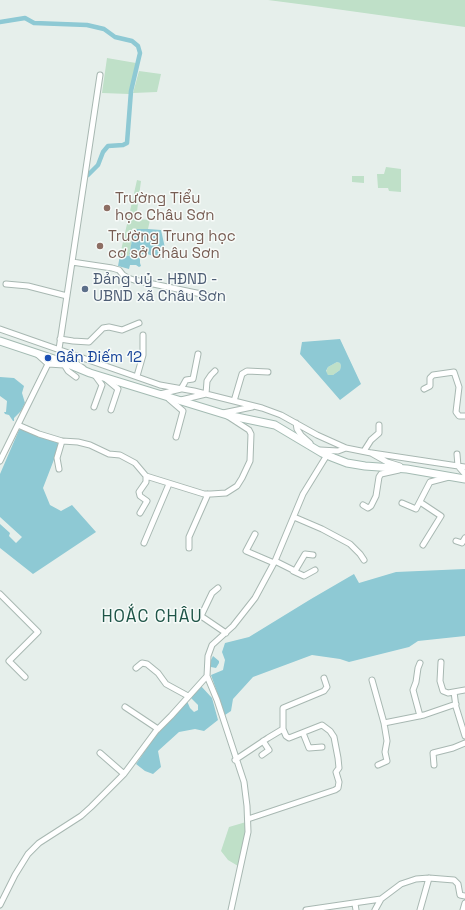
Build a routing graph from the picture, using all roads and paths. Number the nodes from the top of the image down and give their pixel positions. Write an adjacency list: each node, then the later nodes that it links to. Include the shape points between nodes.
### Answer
1 (100, 75): 2 (street)
2 (72, 262): 4 (street, via 112,268 134,280); 5 (street)
3 (6, 284): 5 (street, via 28,286)
4 (206, 295)
5 (67, 296): 9 (street)
6 (139, 323): 9 (street, via 122,330 103,328 89,342)
7 (0, 329): 11 (street)
8 (143, 334): 19 (street, via 143,355)
9 (60, 339): 11 (street)
10 (0, 341): 12 (main road)
11 (59, 349): 18 (street, via 63,355); 19 (street)
12 (35, 352): 14 (street); 15 (main road)
13 (198, 354): 22 (street, via 194,378 186,380)
14 (48, 364): 15 (street); 34 (street)
15 (63, 364): 18 (main road); 20 (street)
16 (215, 371): 24 (street, via 207,381)
17 (268, 372): 27 (street, via 247,371 242,374)
18 (92, 373): 21 (main road); 28 (street, via 102,385)
19 (137, 376): 22 (street, via 160,385)
20 (76, 377)
21 (104, 377): 25 (main road); 30 (street, via 118,389)
22 (181, 388): 24 (street); 25 (street)
23 (424, 389): 32 (street, via 430,386 430,378 433,375 454,372 459,386 456,412 460,416)
24 (206, 394): 26 (street); 27 (street)
25 (161, 395): 26 (main road); 36 (street, via 183,411)
26 (180, 400): 31 (main road)
27 (234, 401): 29 (street)
28 (94, 406)
29 (255, 406): 31 (street); 33 (street)
30 (111, 410)
31 (224, 414): 39 (main road, via 276,425); 54 (street, via 249,430 250,461 237,486 226,493)
32 (465, 416)
33 (296, 423): 38 (street); 39 (street, via 301,435)
34 (18, 425): 37 (street); 44 (street)
35 (379, 425): 40 (street, via 379,434)
36 (176, 438)
37 (62, 441): 47 (street, via 57,458); 50 (street, via 78,442 108,454 120,455 135,464)
38 (346, 448): 39 (street, via 338,451); 40 (street)
39 (317, 449): 43 (main road)
40 (364, 451): 41 (street)
41 (371, 453): 45 (street); 48 (street)
42 (457, 454): 45 (street)
43 (327, 455): 48 (main road, via 359,465); 59 (street, via 303,494)
44 (0, 461)
45 (458, 466): 46 (street); 49 (street)
46 (465, 466)
47 (59, 469)
48 (407, 469): 51 (main road); 57 (street, via 381,474 371,506 368,508)
49 (465, 474)
50 (146, 476): 53 (street); 58 (street, via 146,482 139,492 147,501)
51 (452, 476): 52 (main road); 55 (street, via 430,482)
52 (465, 479)
53 (169, 484): 54 (street); 63 (street)
54 (208, 494): 65 (street, via 189,537)
55 (420, 502): 56 (street, via 416,509); 64 (street, via 441,516)
56 (402, 503)
57 (363, 505)
58 (140, 514)
59 (294, 517): 67 (street, via 350,544); 68 (street)
60 (255, 534): 68 (street, via 246,551)
61 (465, 538): 62 (street, via 462,543)
62 (456, 541)
63 (144, 543)
64 (423, 545)
65 (189, 548)
66 (313, 555): 70 (street, via 305,554 296,571)
67 (364, 560)
68 (275, 562): 70 (street); 73 (street, via 256,598)
69 (315, 570): 70 (street, via 304,576)
70 (293, 571)
71 (218, 588): 73 (street, via 212,593 201,616)
72 (0, 594): 78 (street, via 38,632 9,661)
73 (226, 633): 77 (street, via 212,645 208,656)
74 (441, 662): 82 (street, via 442,690 447,693)
75 (420, 663): 86 (street, via 413,690)
76 (136, 668): 83 (street, via 142,663 147,664 166,684)
77 (207, 676): 83 (street); 97 (street)
78 (25, 677)
79 (324, 678): 88 (street, via 327,687 324,691 283,708)
80 (372, 680): 87 (street)
81 (465, 690): 82 (street)
82 (454, 692): 84 (street)
83 (188, 696): 89 (street)
84 (456, 704): 86 (street); 91 (street)
85 (125, 707): 89 (street)
86 (420, 716): 87 (street)
87 (384, 723): 98 (street, via 388,760)
88 (283, 729): 90 (street, via 289,738); 92 (street)
89 (158, 730): 100 (street)
90 (303, 733): 94 (street, via 309,748); 101 (street, via 323,725 333,735 339,769 336,772 338,788)
91 (465, 736)
92 (263, 741): 96 (street, via 269,750); 97 (street)
93 (464, 745): 99 (street, via 433,753)
94 (322, 746)
95 (100, 753): 100 (street)
96 (262, 755)
97 (235, 760): 101 (street, via 244,782)
98 (378, 765)
99 (434, 765)
100 (124, 774): 105 (street, via 81,816 28,854)
101 (248, 818): 108 (street, via 248,832)
102 (430, 878): 103 (street, via 454,880 458,884 460,895); 104 (street, via 401,884); 112 (street)
103 (465, 896)
104 (381, 899): 107 (street); 111 (street)
105 (0, 903)
106 (465, 903): 113 (street)
107 (355, 904): 109 (street); 110 (street)
108 (231, 910)
109 (306, 910)
110 (356, 910)
111 (375, 910)
112 (420, 910)
113 (463, 910)

